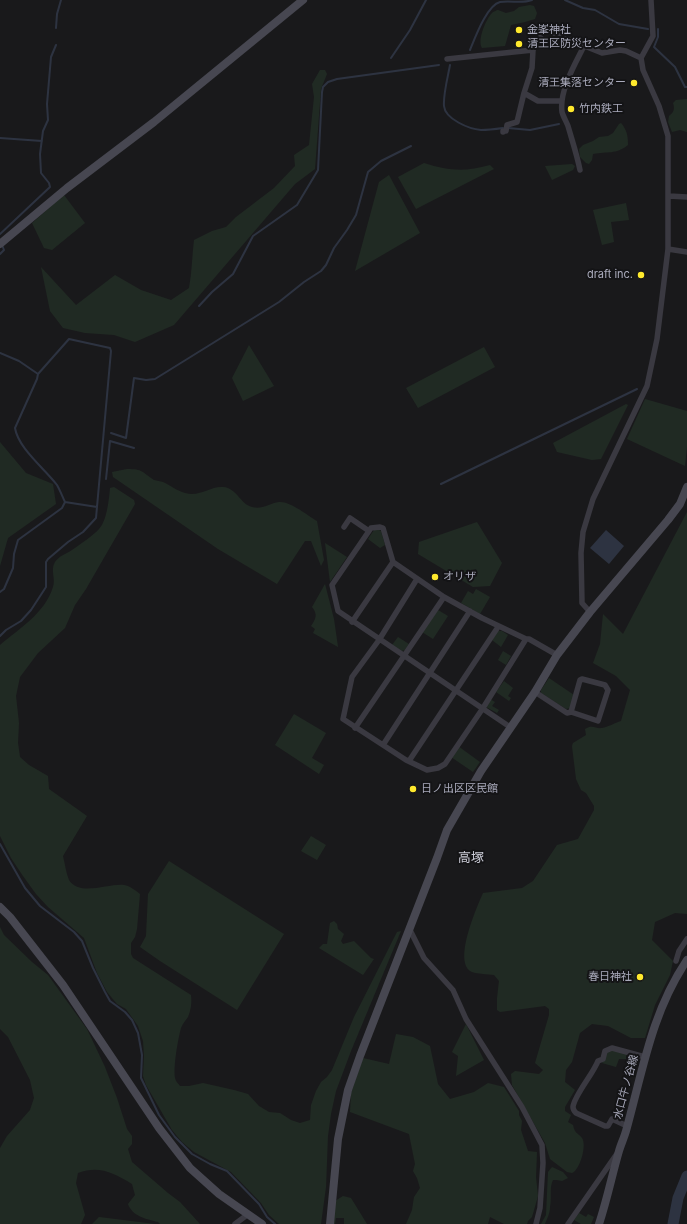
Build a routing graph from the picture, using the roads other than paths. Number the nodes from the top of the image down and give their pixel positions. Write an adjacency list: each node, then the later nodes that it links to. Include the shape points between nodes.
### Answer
1 (303, 0): 13 (street)
2 (650, 0): 5 (street, via 653,36)
3 (584, 46): 4 (street, via 547,32 542,33); 5 (street, via 602,53 626,51); 8 (street, via 568,77)
4 (533, 50): 6 (street); 7 (street, via 532,68)
5 (641, 58): 11 (street, via 643,70 659,106 668,136)
6 (446, 59)
7 (524, 93): 8 (street, via 538,101); 9 (street, via 517,122 506,125 506,131)
8 (562, 101): 10 (street, via 562,112 575,147)
9 (503, 132)
10 (580, 170)
11 (669, 196): 12 (street); 14 (street)
12 (687, 197)
13 (0, 244)
14 (668, 249): 15 (street); 23 (street, via 657,339 647,386 593,499 583,532 582,603)
15 (687, 252)
16 (687, 487): 23 (street, via 680,504 668,520)
17 (344, 527): 18 (street, via 350,518)
18 (369, 531): 19 (street, via 380,526 383,528); 24 (street, via 332,585 338,611)
19 (392, 562): 20 (street); 24 (street)
20 (417, 579): 21 (street); 27 (street)
21 (444, 597): 22 (street); 29 (street)
22 (470, 611): 25 (street); 30 (street)
23 (590, 612): 28 (street)
24 (352, 622): 27 (street)
25 (498, 627): 26 (street); 31 (street)
26 (526, 639): 28 (street); 33 (street)
27 (379, 640): 29 (street); 36 (street, via 352,677 343,719)
28 (558, 655): 32 (street)
29 (404, 656): 30 (street); 36 (street)
30 (430, 673): 31 (street); 37 (street)
31 (456, 691): 33 (street); 38 (street)
32 (535, 692): 34 (street, via 567,713); 35 (street)
33 (483, 708): 35 (street); 38 (street, via 445,764 427,770)
34 (571, 712): 34 (street, via 598,721 608,690 605,686 580,680)
35 (510, 727): 40 (street, via 480,771 446,830)
36 (355, 728): 37 (street)
37 (383, 745): 38 (street)
38 (409, 761)
39 (0, 907): 47 (street, via 63,985 159,1128 190,1168)
40 (409, 928): 50 (street, via 348,1090 338,1139); 51 (street, via 424,958 453,990 466,1019 522,1107 542,1145 540,1208)
41 (687, 939): 43 (street)
42 (687, 960): 44 (street, 水口牛ノ谷線, via 664,1000)
43 (676, 961)
44 (645, 1057): 45 (street, 水口牛ノ谷線); 45 (street, via 612,1048 605,1051 603,1059 598,1061 575,1101 576,1113 605,1126 608,1126 612,1119)
45 (627, 1126): 46 (street, 水口牛ノ谷線)
46 (619, 1150): 52 (street); 53 (street, 水口牛ノ谷線)
47 (247, 1215): 48 (street); 49 (street)
48 (235, 1224)
49 (262, 1224)
50 (330, 1224)
51 (536, 1224)
52 (568, 1224)
53 (599, 1224)

